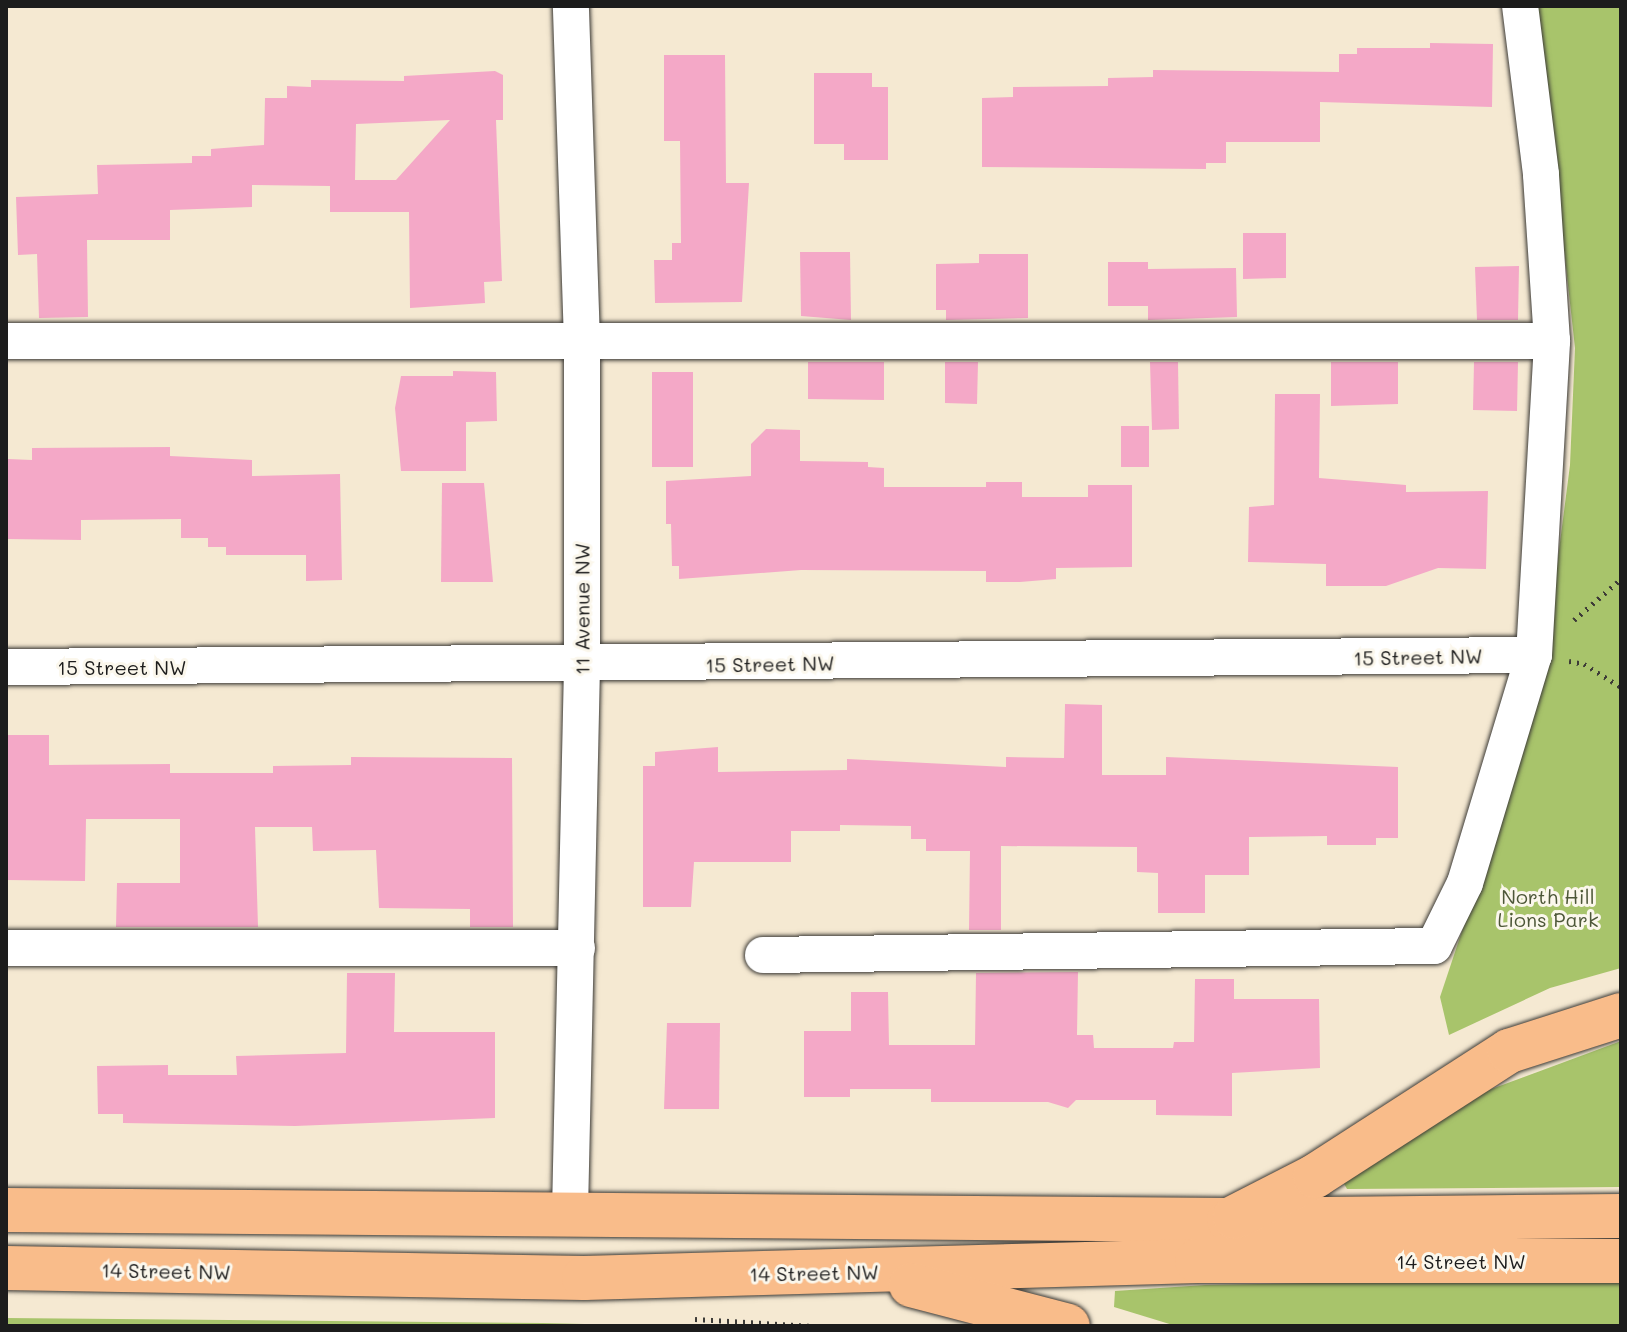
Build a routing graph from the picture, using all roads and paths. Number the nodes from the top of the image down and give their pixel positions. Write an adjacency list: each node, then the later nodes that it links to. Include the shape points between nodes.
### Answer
1 (571, 6): 5 (street, 11 Avenue NW)
2 (1520, 6): 4 (street, via 1541,174)
3 (6, 341): 5 (street)
4 (1552, 341): 5 (street); 7 (street)
5 (582, 342): 9 (street, 11 Avenue NW)
6 (1621, 579): 7 (path)
7 (1534, 655): 9 (street, 15 Street NW); 10 (path, via 1584,664); 13 (street, via 1465,883 1434,946)
8 (6, 667): 9 (street, 15 Street NW)
9 (582, 667): 12 (street, 11 Avenue NW)
10 (1621, 687)
11 (6, 948): 12 (street)
12 (577, 948): 16 (street, 11 Avenue NW)
13 (763, 955)
14 (1621, 1015): 18 (main road, via 1509,1051 1315,1176)
15 (6, 1210): 16 (main road)
16 (570, 1212): 18 (main road)
17 (1621, 1216): 18 (main road)
18 (1229, 1220)
19 (1621, 1261): 21 (main road, 14 Street NW, via 1197,1261)
20 (6, 1268): 21 (main road, 14 Street NW, via 584,1278)
21 (862, 1273): 22 (main road)
22 (1068, 1326)

